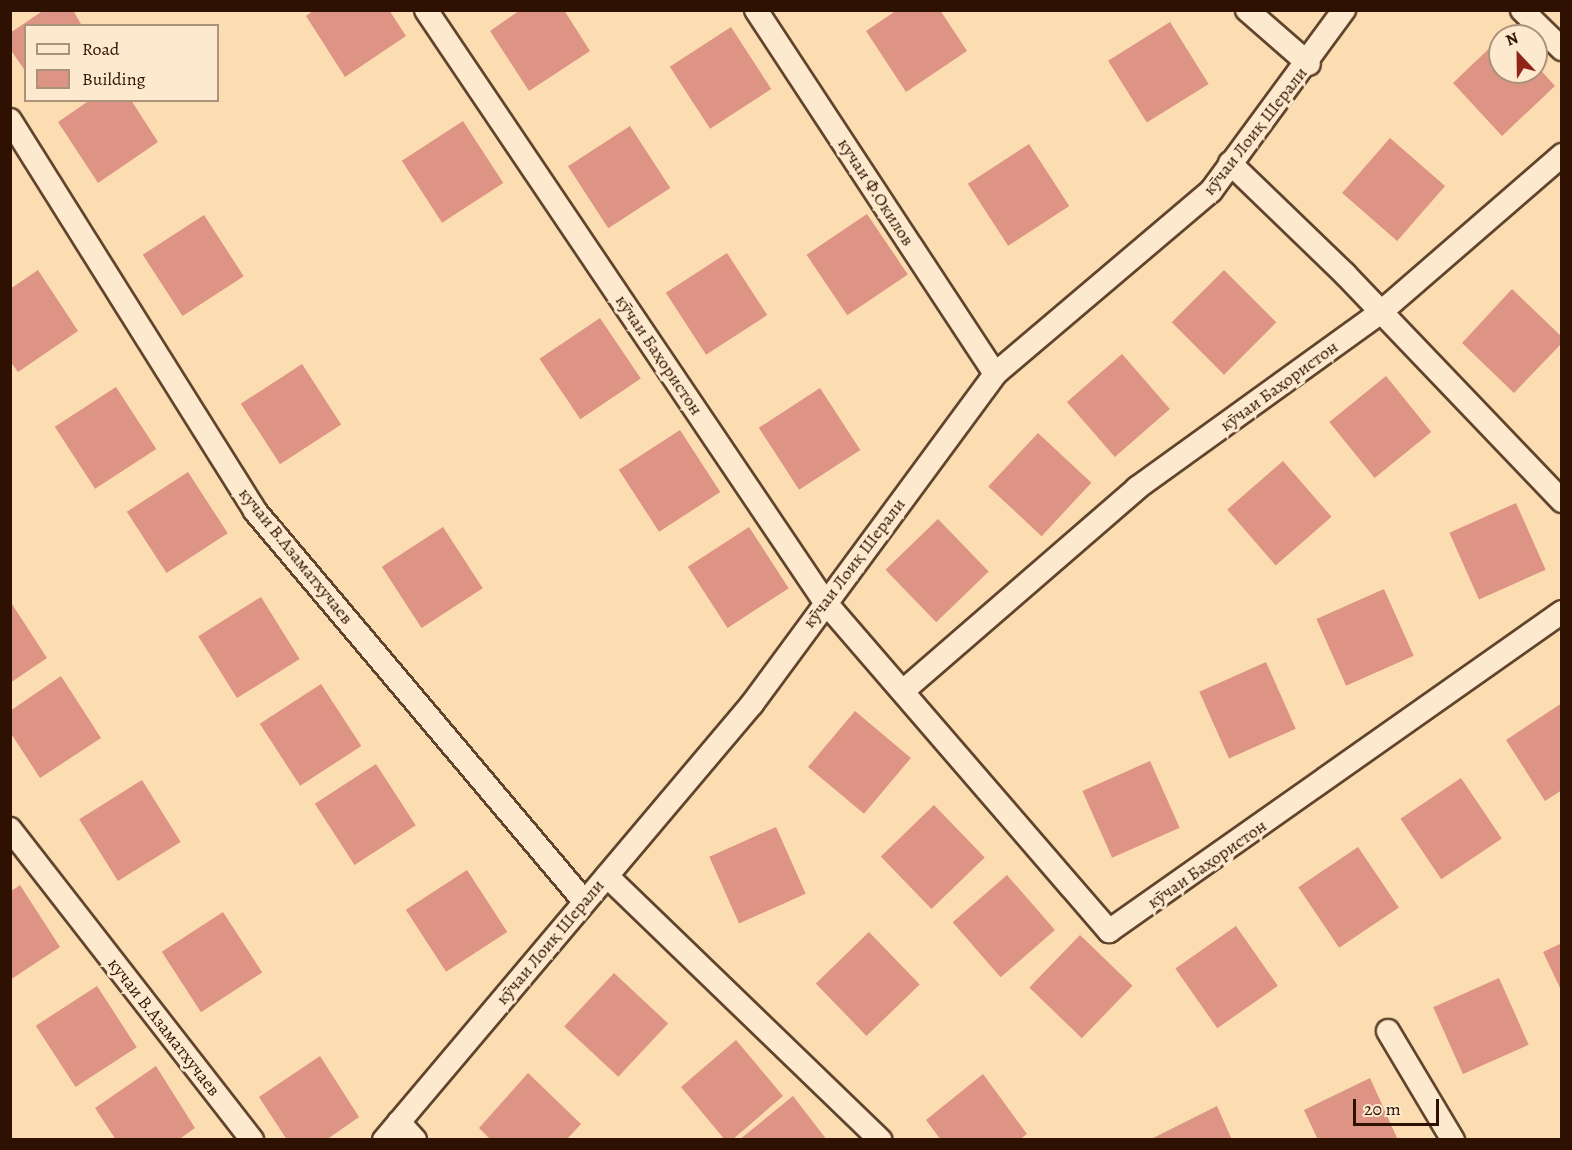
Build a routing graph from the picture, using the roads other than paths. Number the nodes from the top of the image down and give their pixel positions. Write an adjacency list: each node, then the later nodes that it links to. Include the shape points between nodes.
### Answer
1 (426, 10): 14 (street, кӯчаи Баҳористон)
2 (756, 10): 12 (street, кучаи Ф.Окилов)
3 (1247, 10): 7 (street)
4 (1344, 10): 7 (street, кӯчаи Лоиқ Шерали)
5 (1522, 10): 6 (street)
6 (1562, 49)
7 (1309, 63): 10 (street, кӯчаи Лоиқ Шерали)
8 (10, 120): 19 (street, кучаи В.Азаматхучаев, via 255,511)
9 (1562, 155): 11 (street, кӯчаи Баҳористон)
10 (1230, 163): 11 (street); 12 (street, кӯчаи Лоиқ Шерали, via 1211,191)
11 (1381, 312): 13 (street); 16 (street, кӯчаи Баҳористон, via 1137,488)
12 (995, 374): 14 (street, кӯчаи Лоиқ Шерали)
13 (1562, 501)
14 (825, 602): 16 (street, кӯчаи Баҳористон); 18 (street, кӯчаи Лоиқ Шерали, via 752,704)
15 (1562, 612): 16 (street, кӯчаи Баҳористон, via 1109,931)
16 (903, 692)
17 (10, 830): 22 (street, кучаи В.Азаматхучаев)
18 (607, 876): 19 (street, кӯчаи Лоиқ Шерали); 24 (street)
19 (584, 901): 21 (street, кӯчаи Лоиқ Шерали)
20 (1388, 1031): 25 (street)
21 (392, 1131): 23 (street)
22 (252, 1140)
23 (415, 1140)
24 (880, 1140)
25 (1453, 1140)

